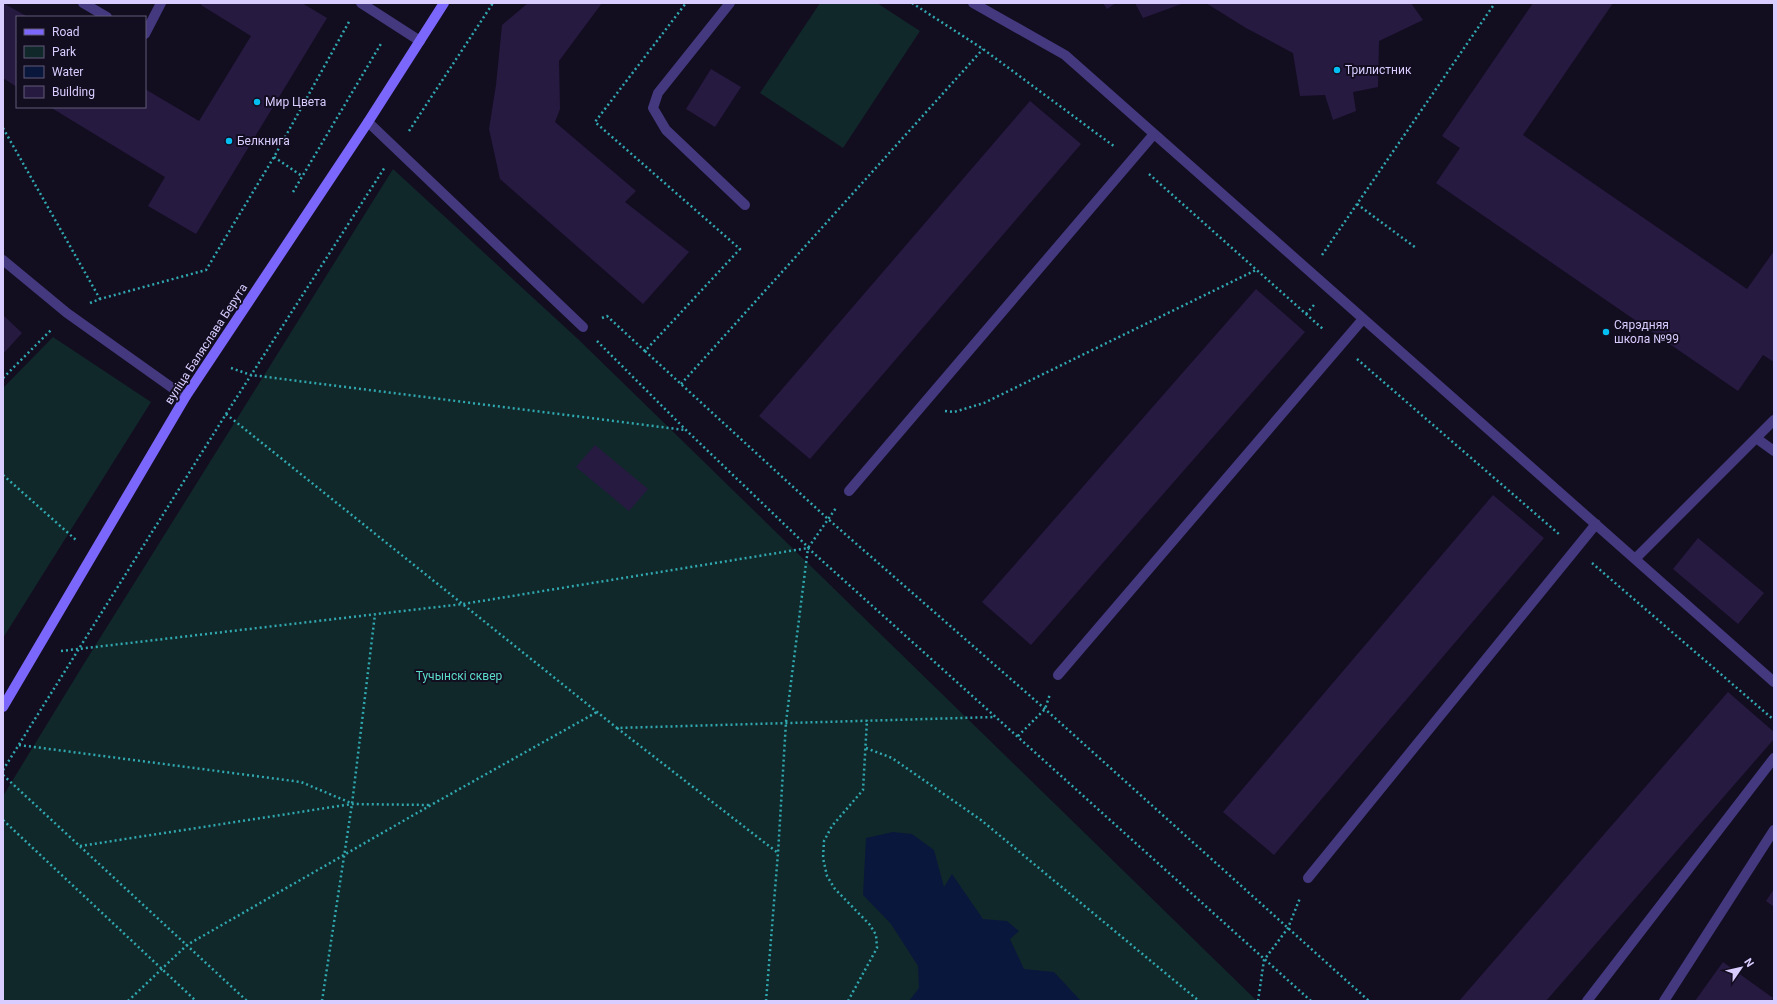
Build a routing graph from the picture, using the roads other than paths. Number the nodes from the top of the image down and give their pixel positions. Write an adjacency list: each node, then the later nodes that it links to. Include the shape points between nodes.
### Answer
1 (83, 3): 7 (street)
2 (161, 3): 8 (street)
3 (361, 3): 9 (street)
4 (444, 3): 9 (street, вуліца Баляслава Берута)
5 (730, 3): 12 (street, via 658,93 653,108 666,130)
6 (973, 3): 11 (street, via 1065,56)
7 (105, 16)
8 (146, 32)
9 (420, 41): 10 (street, вуліца Баляслава Берута)
10 (368, 122): 15 (street); 16 (street, вуліца Баляслава Берута)
11 (1154, 134): 14 (street); 20 (street)
12 (745, 204)
13 (3, 260): 16 (street, via 67,313)
14 (1363, 319): 21 (street); 23 (street)
15 (583, 327)
16 (186, 396): 25 (street, вуліца Баляслава Берута)
17 (1774, 420): 18 (street)
18 (1756, 438): 19 (street); 22 (street)
19 (1774, 451)
20 (849, 491)
21 (1596, 524): 22 (street); 28 (street)
22 (1635, 559): 24 (street)
23 (1058, 675)
24 (1774, 682)
25 (3, 707)
26 (1774, 758): 29 (street)
27 (1774, 830): 30 (street)
28 (1308, 878)
29 (1587, 1001)
30 (1664, 1001)

